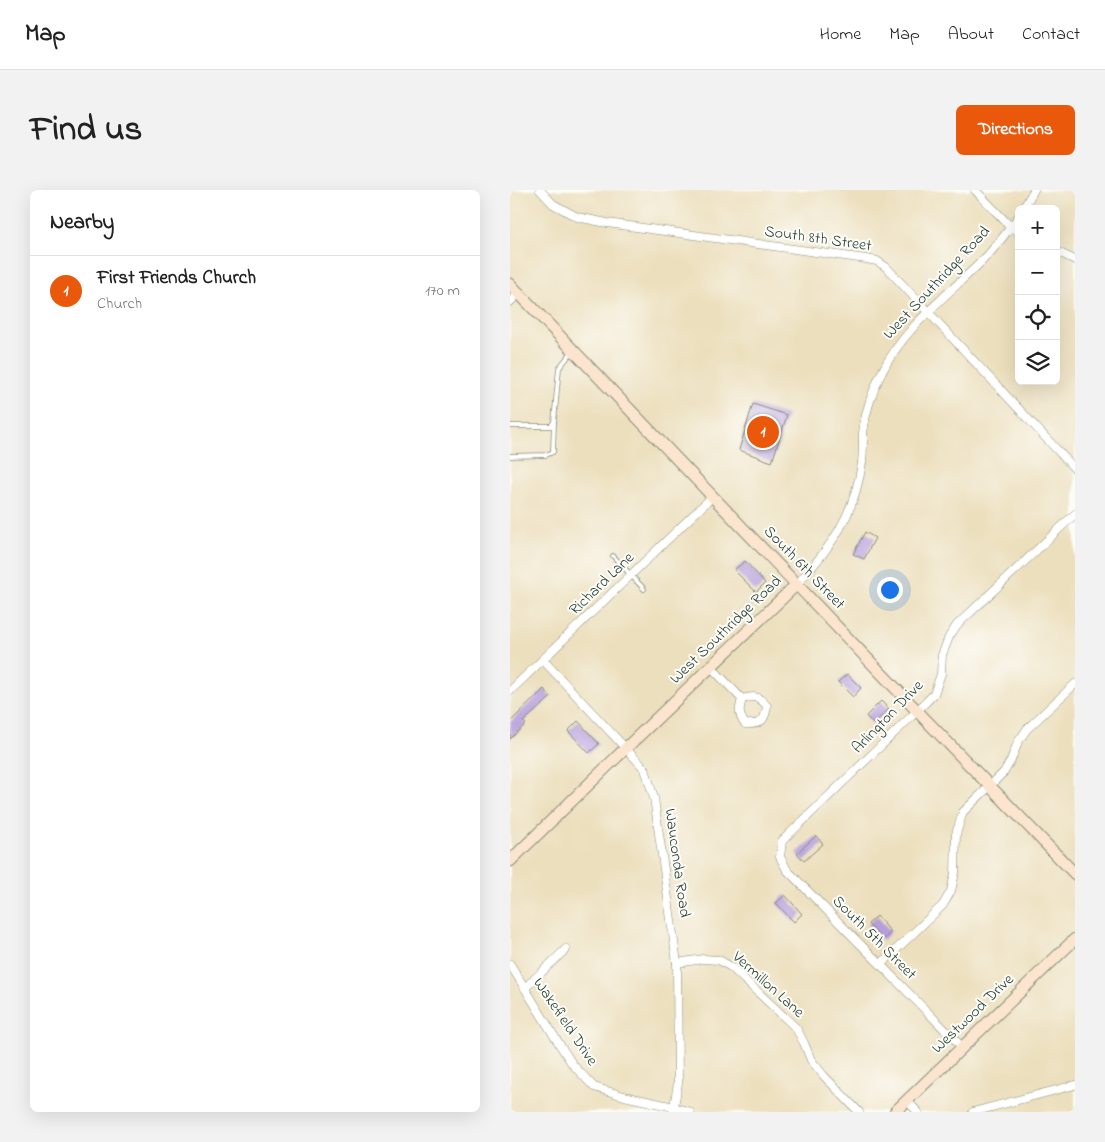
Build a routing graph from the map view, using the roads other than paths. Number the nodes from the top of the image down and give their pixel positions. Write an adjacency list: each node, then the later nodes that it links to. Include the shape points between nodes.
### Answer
1 (540, 190): 12 (street, South 8th Street, via 553,204 577,217 877,261)
2 (975, 190): 6 (street)
3 (1034, 190): 4 (street)
4 (1026, 205)
5 (1015, 222): 6 (street, West Southridge Road)
6 (1011, 228): 7 (street); 12 (street, West Southridge Road, via 984,259)
7 (1015, 230)
8 (1060, 253): 9 (street)
9 (1075, 260)
10 (510, 284): 11 (main road, South 6th Street)
11 (514, 298): 13 (main road, South 6th Street)
12 (928, 311): 17 (street, South 8th Street); 22 (street, West Southridge Road, via 898,345 870,400 854,499 839,532)
13 (573, 351): 14 (lane, via 559,368); 18 (main road, South 6th Street)
14 (554, 422): 15 (lane, via 551,426); 16 (lane, via 553,452 546,456)
15 (510, 426)
16 (510, 456)
17 (1075, 469)
18 (713, 496): 21 (street, Richard Lane); 22 (main road, South 6th Street)
19 (1075, 514): 29 (street, Arlington Drive, via 957,625 948,637 942,655 941,674 934,694)
20 (613, 556): 21 (lane)
21 (631, 575): 23 (lane); 24 (street, Richard Lane)
22 (797, 584): 25 (main road, West Southridge Road); 29 (main road, South 6th Street)
23 (644, 589)
24 (543, 660): 27 (street, Richard Lane); 30 (street, Wauconda Road)
25 (711, 667): 28 (street); 30 (main road, West Southridge Road)
26 (1075, 684): 31 (street, via 1027,729 1004,772)
27 (510, 691)
28 (742, 699)
29 (918, 711): 31 (main road, South 6th Street); 32 (street, Arlington Drive)
30 (626, 748): 33 (main road, West Southridge Road); 37 (street, Wauconda Road, via 645,769 654,798)
31 (989, 786): 34 (main road, South 6th Street); 39 (street, via 963,812 956,834 955,873 951,891 943,905)
32 (782, 841): 39 (street, South 5th Street, via 780,856 787,870)
33 (510, 861)
34 (1075, 874)
35 (1075, 939): 41 (main road, Westwood Drive)
36 (566, 949): 40 (street)
37 (677, 963): 44 (street, Wauconda Road, via 678,1084); 46 (street, Vermillon Lane, via 719,960 731,967 796,1028 811,1060)
38 (510, 964): 40 (street, Wakefield Drive)
39 (881, 964): 41 (street, South 5th Street)
40 (525, 988): 44 (street, Wakefield Drive, via 573,1065 594,1086)
41 (962, 1047): 43 (main road, Westwood Drive)
42 (1075, 1085): 49 (street)
43 (907, 1101): 47 (main road, Westwood Drive); 48 (street)
44 (674, 1110): 45 (street, Wakefield Drive)
45 (690, 1112)
46 (859, 1112)
47 (895, 1112)
48 (918, 1112)
49 (974, 1112)

